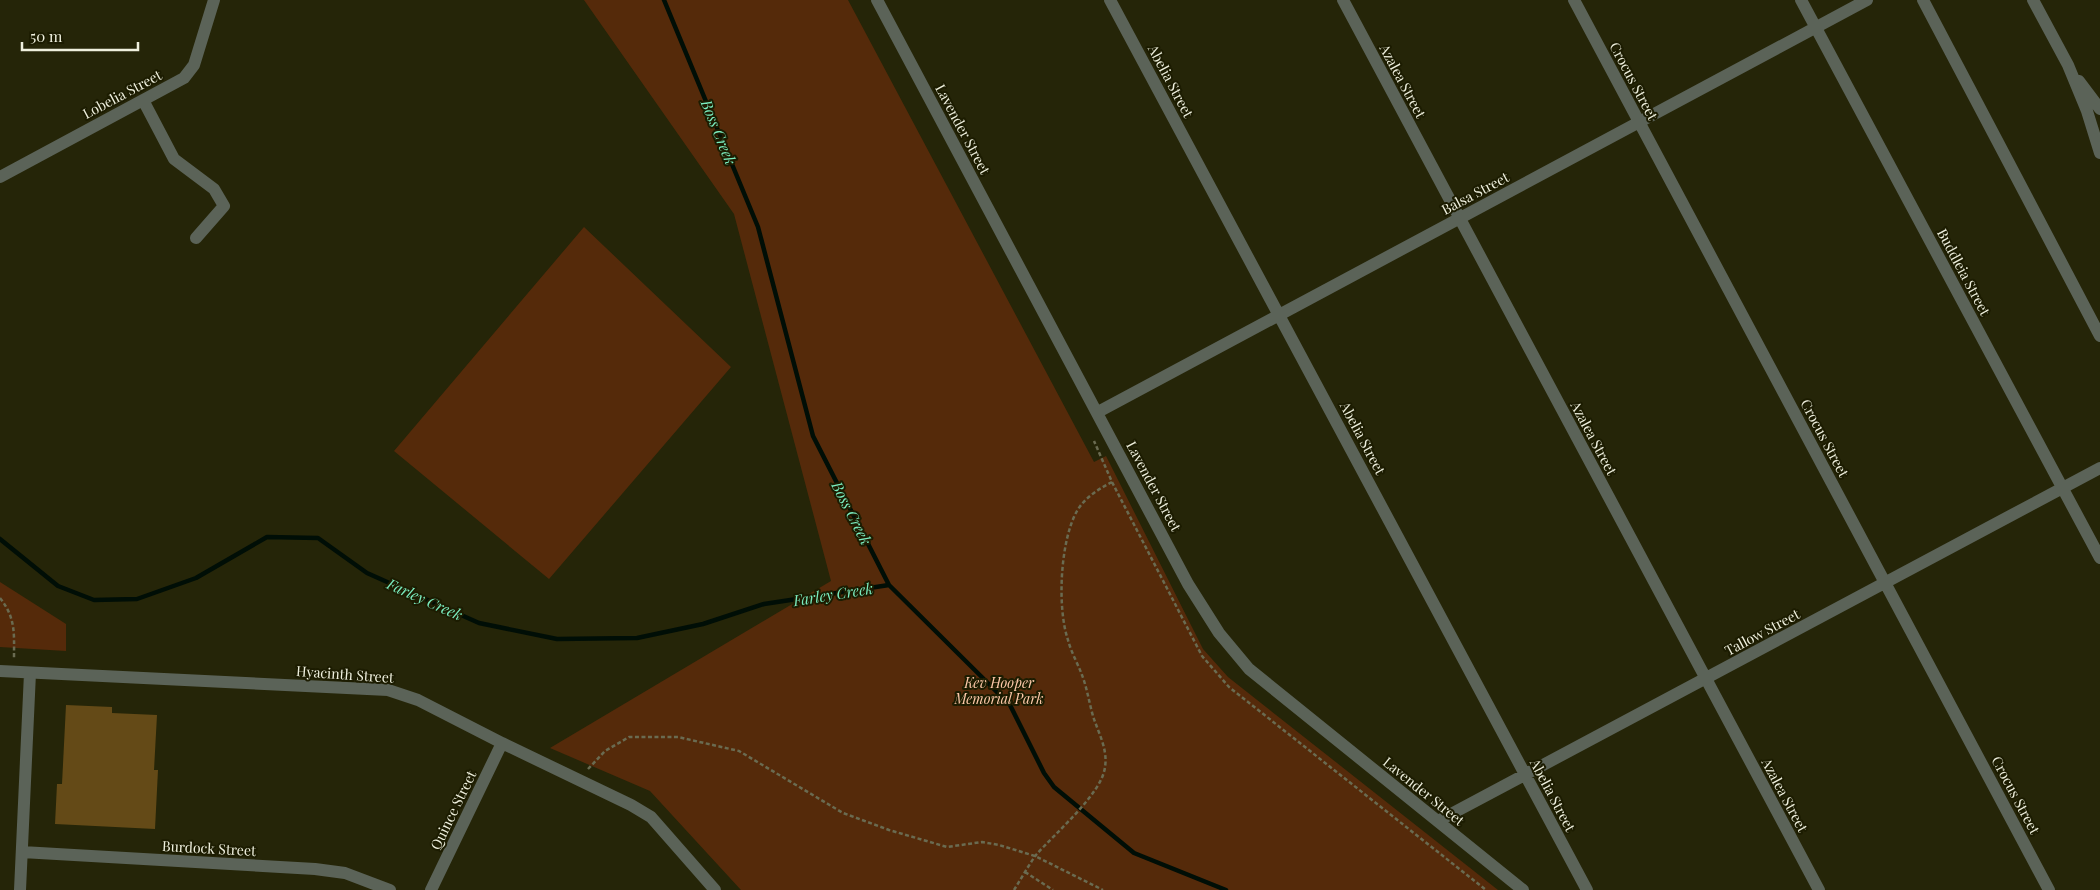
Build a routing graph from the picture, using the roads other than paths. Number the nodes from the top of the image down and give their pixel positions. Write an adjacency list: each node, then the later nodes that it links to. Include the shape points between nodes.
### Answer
1 (214, 0): 12 (street, Lobelia Street, via 194,65 184,78)
2 (877, 0): 21 (street, Lavender Street)
3 (1110, 0): 19 (street, Abelia Street)
4 (1343, 0): 17 (street, Azalea Street)
5 (1574, 0): 14 (street, Crocus Street)
6 (1801, 0): 10 (street, Buddleia Street)
7 (1867, 0): 10 (street, Balsa Street)
8 (1922, 0): 20 (street)
9 (2033, 0): 11 (street)
10 (1816, 28): 14 (street, Balsa Street); 23 (street, Buddleia Street)
11 (2068, 65): 13 (street); 15 (street)
12 (143, 100): 16 (street, Lobelia Street); 18 (street, via 174,159 214,189 224,206)
13 (2100, 109)
14 (1640, 122): 17 (street, Balsa Street); 25 (street, Crocus Street)
15 (2099, 150)
16 (0, 177)
17 (1460, 219): 19 (street, Balsa Street); 28 (street, Azalea Street)
18 (196, 238)
19 (1280, 314): 21 (street, Balsa Street); 30 (street, Abelia Street)
20 (2100, 336)
21 (1098, 412): 31 (street, Lavender Street, via 1188,584 1219,633 1249,669)
22 (2100, 468): 23 (street, Tallow Street)
23 (2062, 488): 24 (street, Buddleia Street); 25 (street, Tallow Street)
24 (2100, 558)
25 (1885, 583): 28 (street, Tallow Street); 40 (street, Crocus Street)
26 (0, 671): 27 (street, Hyacinth Street)
27 (30, 673): 29 (street, Hyacinth Street, via 388,690 418,700); 32 (street)
28 (1706, 678): 30 (street, Tallow Street); 39 (street, Azalea Street)
29 (502, 743): 35 (street, Quince Street); 36 (street, Hyacinth Street, via 651,817)
30 (1526, 775): 31 (street, Tallow Street); 38 (street, Abelia Street)
31 (1438, 821): 37 (street, Lavender Street)
32 (22, 852): 33 (street); 34 (street, Burdock Street, via 315,868 344,872)
33 (20, 890)
34 (390, 890)
35 (431, 890)
36 (715, 890)
37 (1522, 890)
38 (1587, 890)
39 (1819, 890)
40 (2049, 890)

